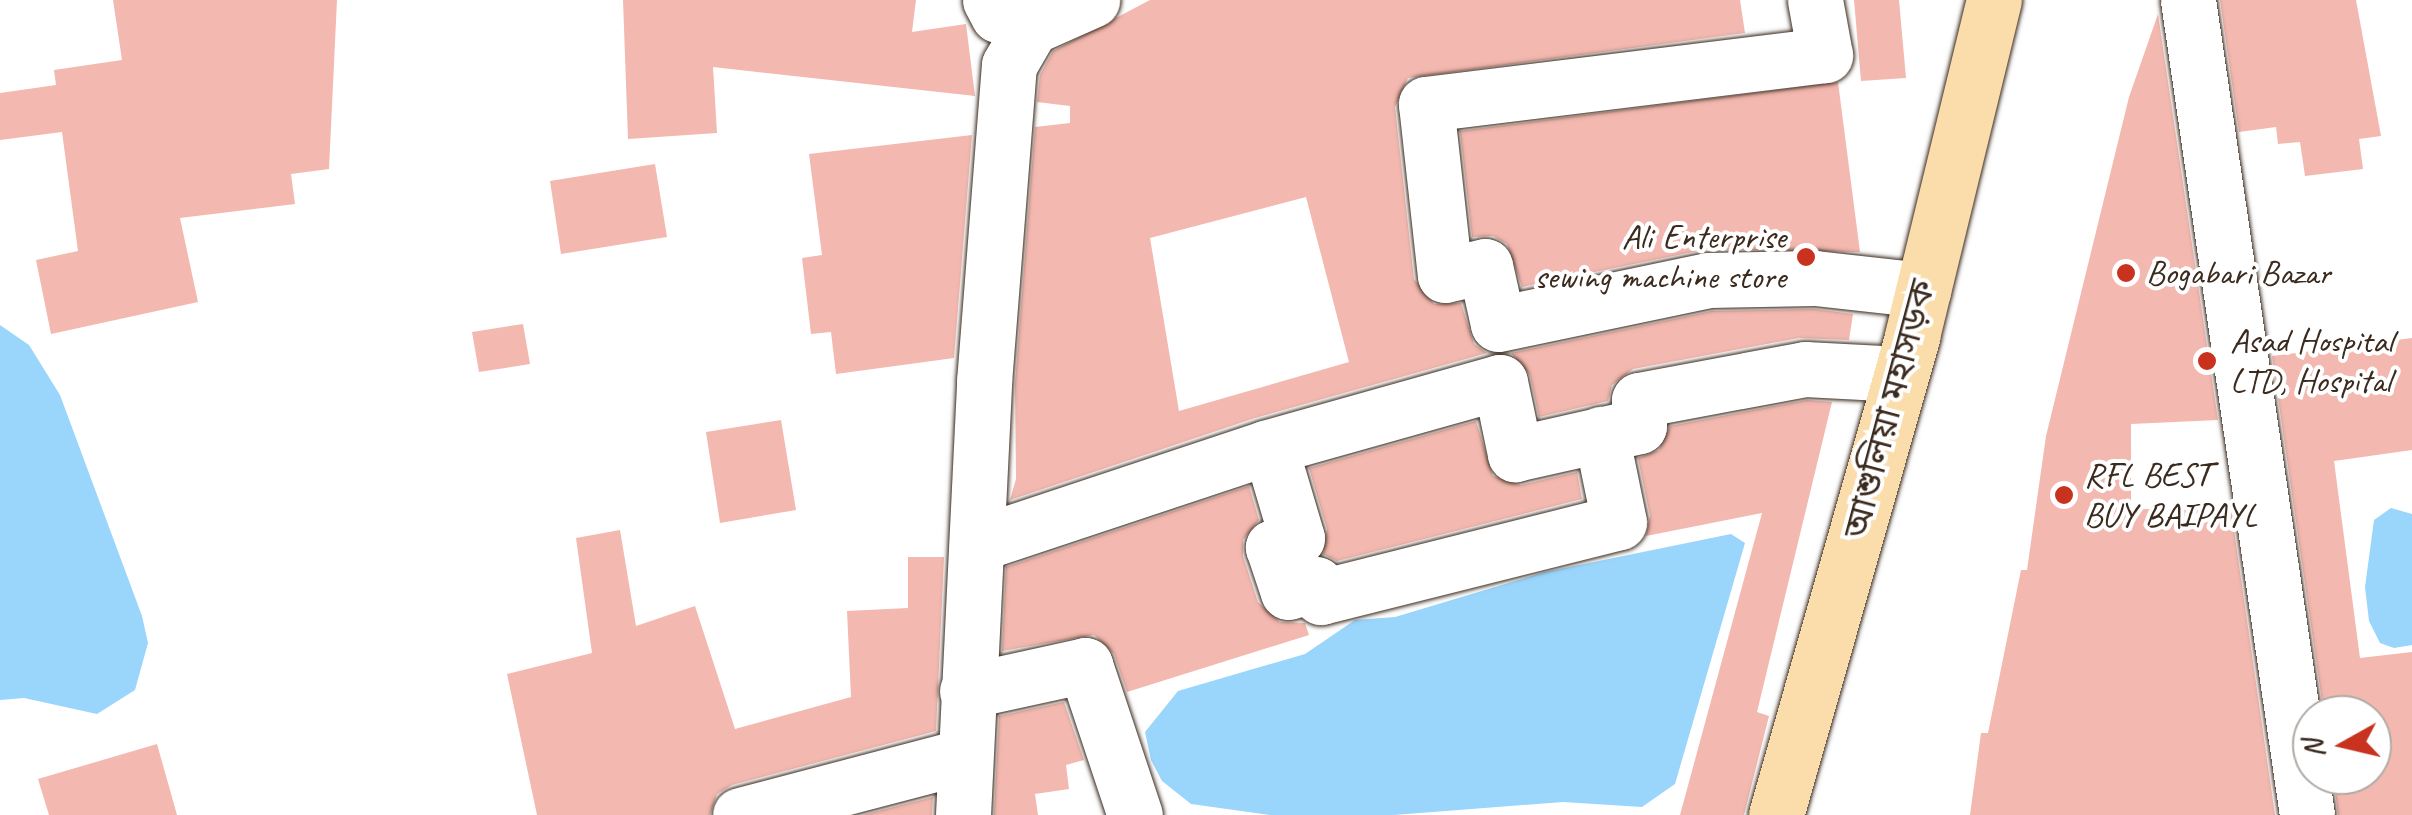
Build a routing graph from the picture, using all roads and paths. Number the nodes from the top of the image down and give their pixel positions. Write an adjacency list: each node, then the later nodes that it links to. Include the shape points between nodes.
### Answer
1 (1092, 0): 5 (street)
2 (1815, 0): 6 (street, via 1825,55 1426,104 1446,275 1485,266 1498,324 1708,280 1815,278)
3 (1994, 0): 6 (highway, আশুলিয়া মহাসড়ক)
4 (2188, 0): 17 (street)
5 (1010, 14): 10 (street)
6 (1924, 290): 7 (highway, আশুলিয়া মহাসড়ক)
7 (1901, 374): 8 (street, via 1805,369 1639,400 1639,426); 16 (highway, আশুলিয়া মহাসড়ক)
8 (1600, 434): 9 (street, via 1515,454 1500,382); 9 (street, via 1619,522 1321,598 1316,584 1288,592 1273,547 1297,538)
9 (1270, 447): 10 (street)
10 (976, 544): 11 (street)
11 (967, 691): 12 (street); 15 (street, via 1085,664)
12 (961, 757): 13 (street); 14 (street)
13 (740, 815)
14 (962, 815)
15 (1135, 815)
16 (1776, 815)
17 (2307, 815)

